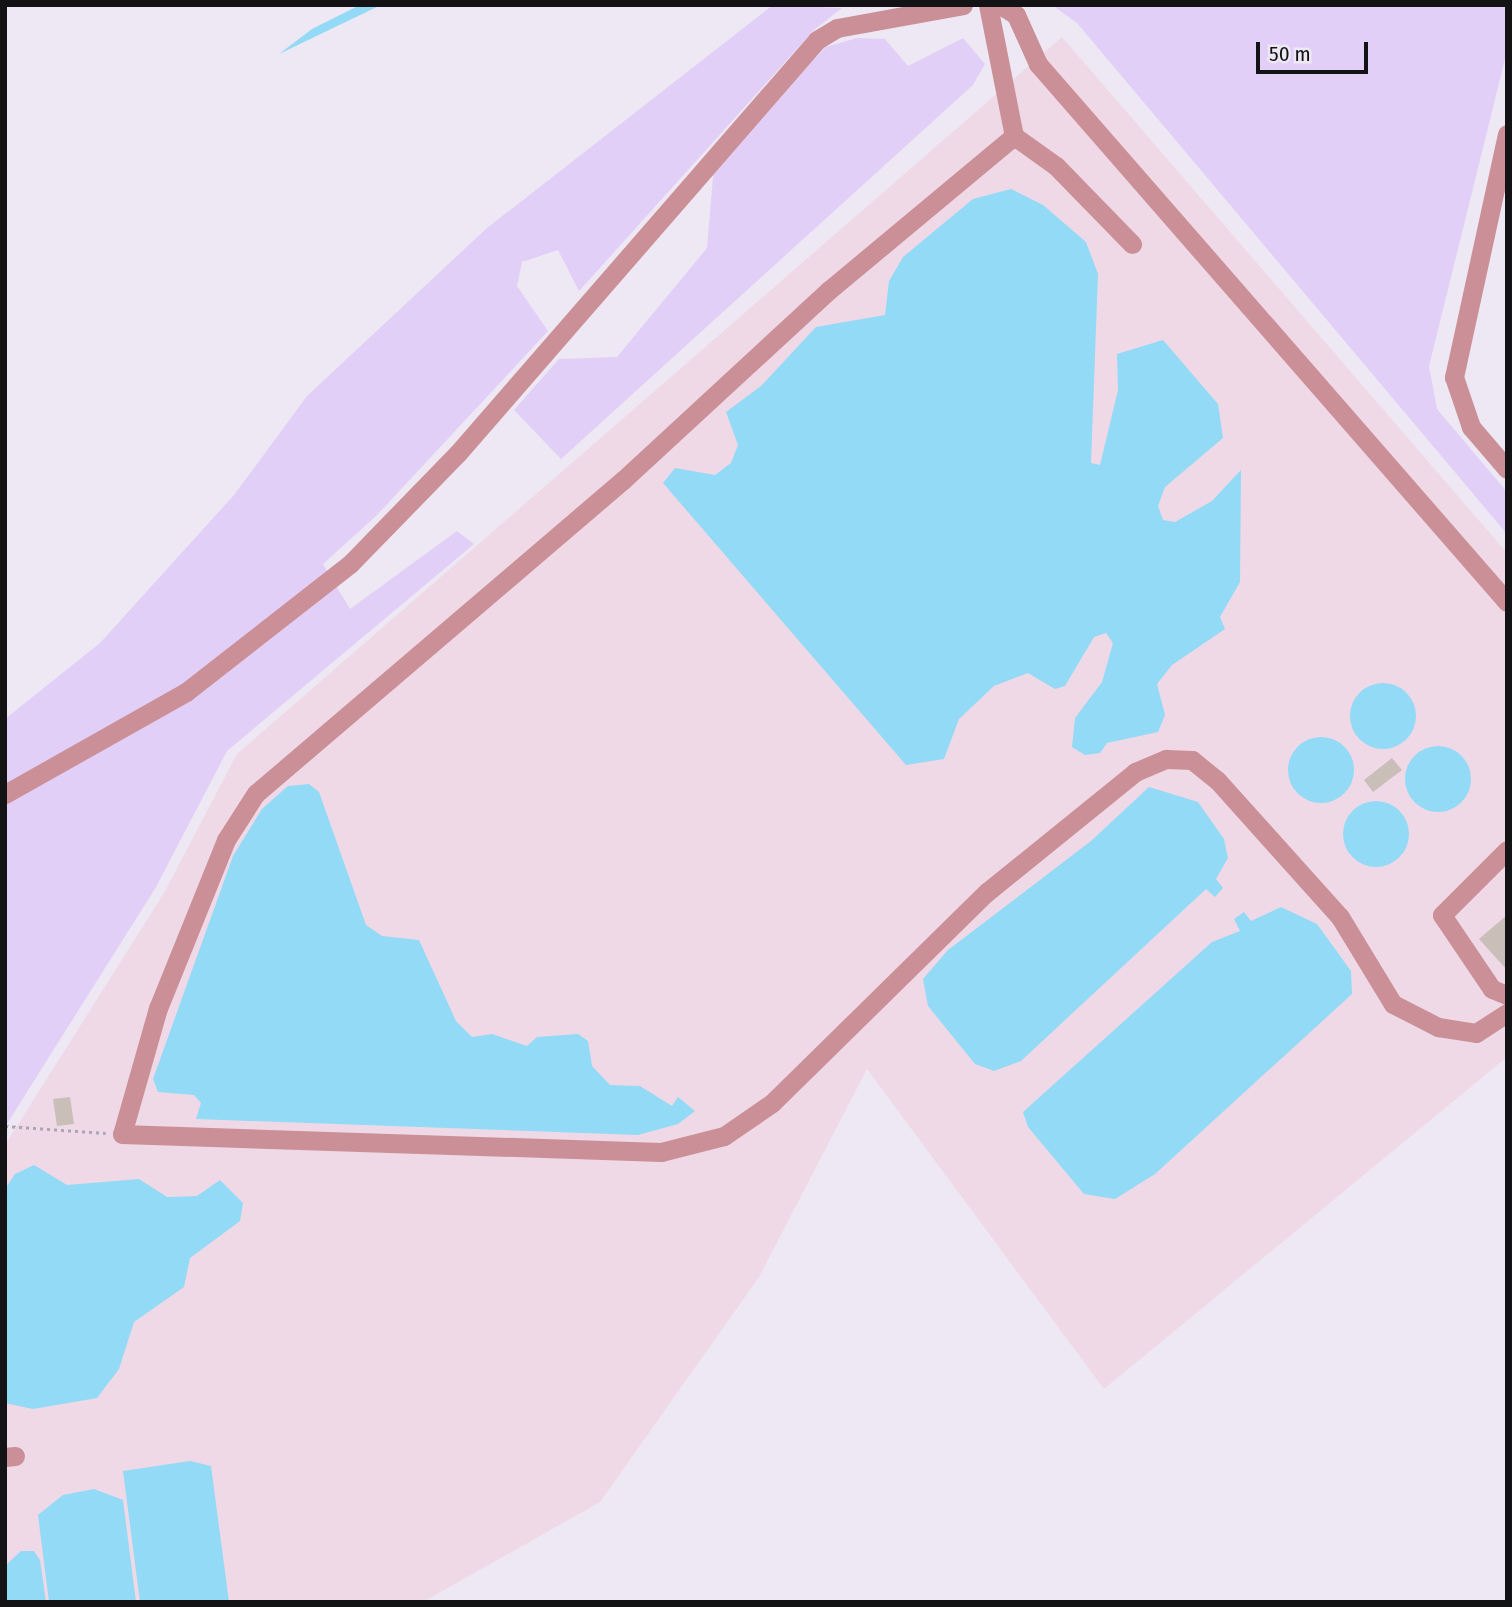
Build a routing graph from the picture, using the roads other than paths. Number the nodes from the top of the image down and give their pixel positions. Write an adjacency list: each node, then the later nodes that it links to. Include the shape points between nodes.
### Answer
1 (963, 5): 9 (street, via 837,28 817,40 458,453 350,564 186,692)
2 (988, 5): 5 (street)
3 (1000, 5): 8 (street, via 1016,15 1038,64)
4 (1507, 134): 7 (street, via 1454,377 1471,427)
5 (1014, 136): 6 (street, via 1056,166); 12 (street, via 829,290 623,480 256,793 226,840 158,1008 122,1134 661,1152 724,1136 772,1103 987,892 1135,772 1166,759 1192,761 1217,780 1340,917 1393,1004 1438,1027 1476,1032)
6 (1132, 244)
7 (1507, 469)
8 (1507, 602)
9 (5, 794)
10 (1507, 850): 11 (street, via 1442,915 1444,926 1492,989)
11 (1507, 995)
12 (1507, 1013)

